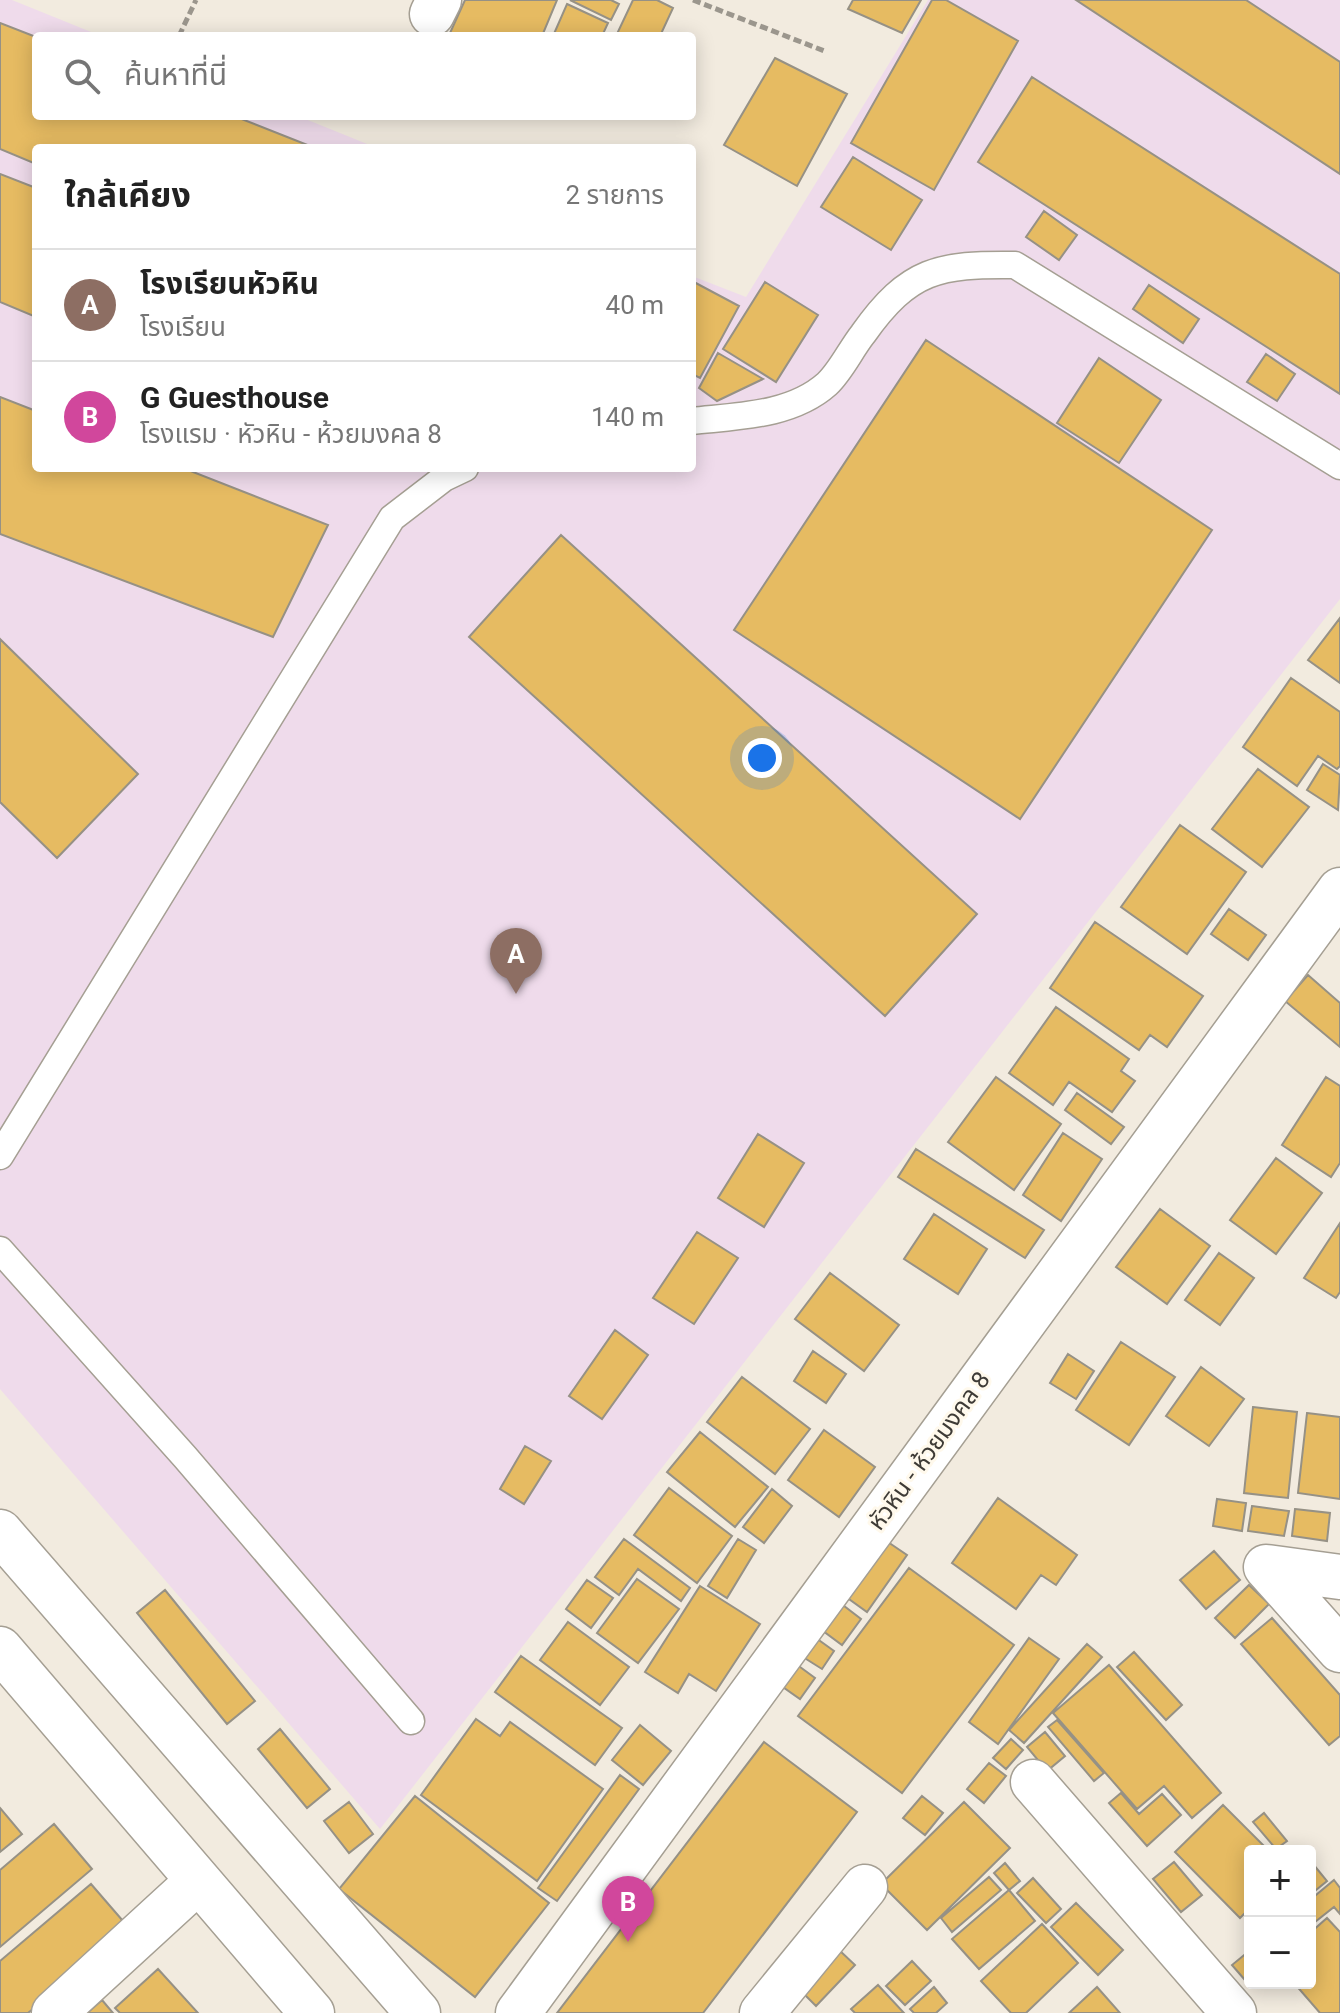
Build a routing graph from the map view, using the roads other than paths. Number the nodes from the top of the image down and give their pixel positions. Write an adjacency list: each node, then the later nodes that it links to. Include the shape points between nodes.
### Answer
1 (696, 421): 2 (lane, via 795,404 827,384 904,285 956,264 1015,265)
2 (1340, 466)
3 (457, 472): 5 (lane, via 392,518)
4 (1340, 890): 19 (street, หัวหิน - ห้วยมงคล 8)
5 (0, 1156)
6 (0, 1250): 11 (lane)
7 (0, 1532): 18 (street)
8 (1340, 1577): 10 (street, via 1266,1567)
9 (0, 1649): 13 (street)
10 (1340, 1650)
11 (411, 1721)
12 (1033, 1782): 20 (street)
13 (198, 1881): 16 (street); 17 (street)
14 (865, 1887): 15 (street)
15 (775, 2008)
16 (54, 2013)
17 (312, 2013)
18 (418, 2013)
19 (518, 2013)
20 (1234, 2013)

